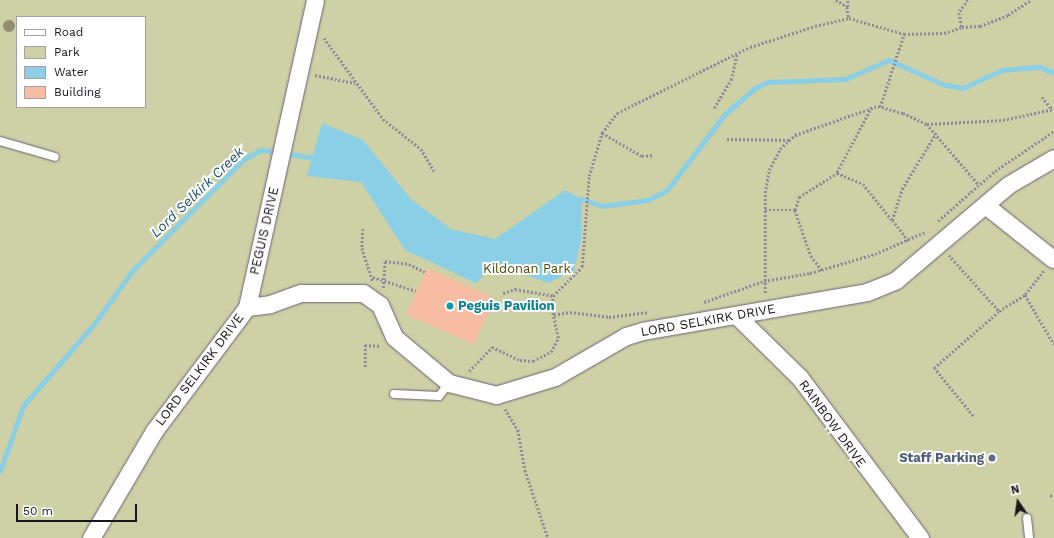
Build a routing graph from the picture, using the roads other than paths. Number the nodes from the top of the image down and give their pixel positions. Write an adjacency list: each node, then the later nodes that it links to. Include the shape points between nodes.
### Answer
1 (315, 0): 7 (street, PEGUIS DRIVE)
2 (0, 141): 3 (lane)
3 (55, 157)
4 (1054, 158): 5 (street, LORD SELKIRK DRIVE)
5 (988, 202): 6 (street); 8 (street, LORD SELKIRK DRIVE, via 896,280 867,292)
6 (1053, 259)
7 (247, 307): 9 (street, LORD SELKIRK DRIVE, via 270,304 301,293 362,293 380,305 394,337); 12 (street, LORD SELKIRK DRIVE, via 154,431)
8 (737, 316): 9 (street, LORD SELKIRK DRIVE, via 626,336 556,377 496,395); 13 (street, RAINBOW DRIVE, via 800,378)
9 (449, 383): 10 (lane, via 439,396)
10 (394, 394)
11 (1027, 518): 14 (lane)
12 (91, 538)
13 (920, 538)
14 (1029, 538)

